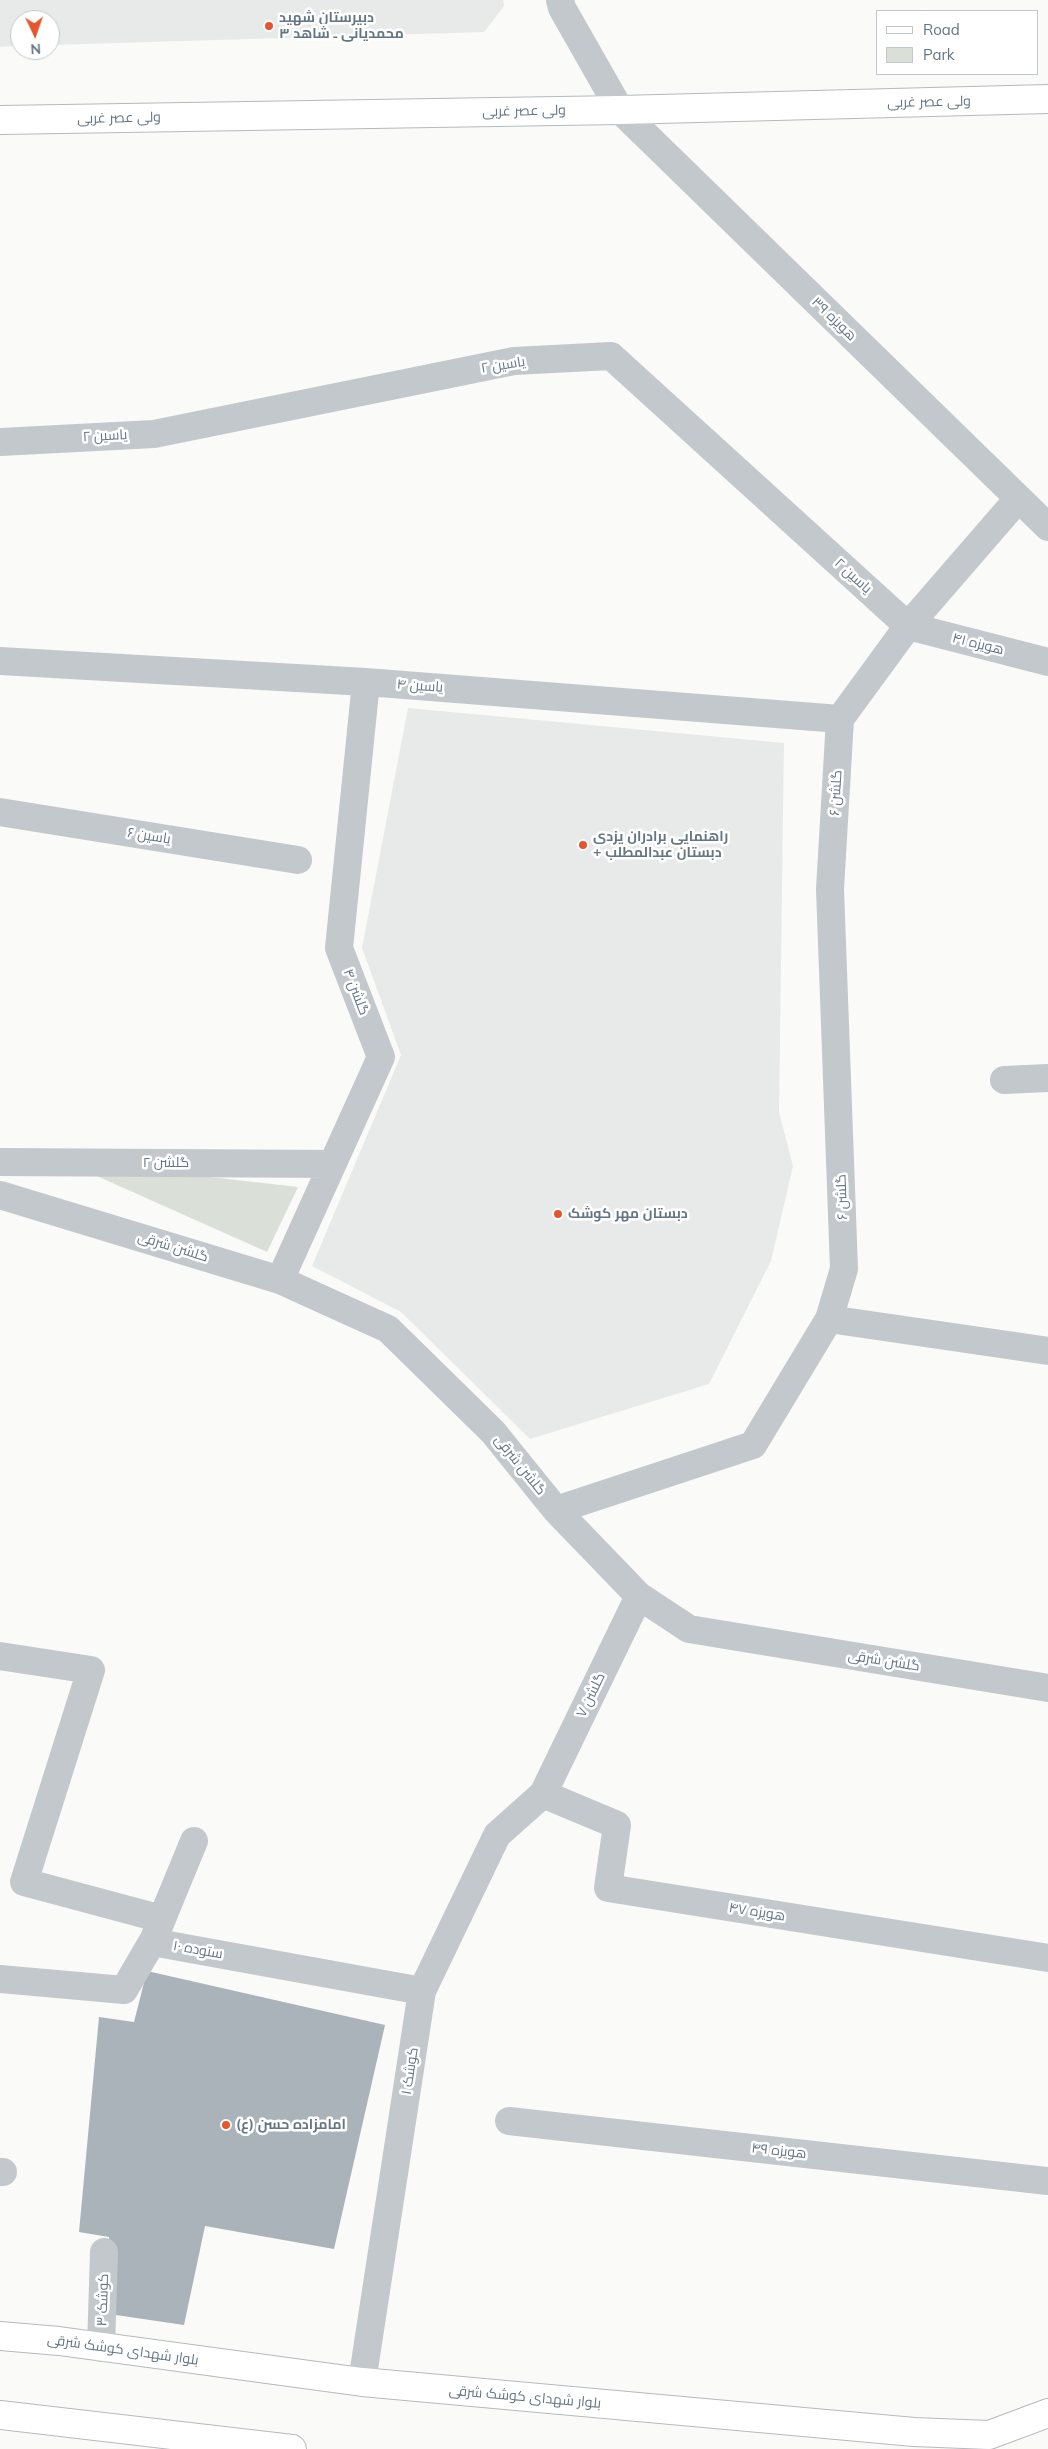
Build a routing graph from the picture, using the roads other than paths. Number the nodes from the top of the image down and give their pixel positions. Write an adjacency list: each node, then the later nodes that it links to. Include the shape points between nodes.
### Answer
1 (560, 0): 3 (street, هویزه ۳۹)
2 (1048, 99): 3 (main road, ولی عصر غربی)
3 (620, 110): 4 (main road, ولی عصر غربی); 6 (street, هویزه ۳۹)
4 (0, 120)
5 (0, 442): 8 (street, یاسین ۲, via 154,434 514,362 611,356)
6 (1018, 499): 7 (street, هویزه ۳۹); 8 (street)
7 (1048, 527)
8 (908, 626): 10 (street, هویزه ۴۱); 12 (street)
9 (0, 662): 11 (street, یاسین ۴)
10 (1048, 662)
11 (366, 682): 12 (street, یاسین ۴); 18 (street, گلشن ۴, via 339,948 381,1057)
12 (840, 720): 21 (street, گلشن ۶, via 830,889 844,1269)
13 (0, 812): 14 (street, یاسین ۶)
14 (298, 860)
15 (1048, 1078): 16 (street)
16 (1004, 1080)
17 (0, 1162): 18 (street, گلشن ۲)
18 (332, 1164): 20 (street, گلشن ۴)
19 (0, 1195): 20 (street, گلشن شرقی)
20 (280, 1280): 23 (street, گلشن شرقی, via 388,1329 493,1432)
21 (829, 1319): 22 (street); 23 (street, گلشن ۶, via 753,1445)
22 (1048, 1351)
23 (556, 1510): 24 (street, گلشن شرقی)
24 (639, 1596): 26 (street, گلشن شرقی, via 689,1629); 27 (street, گلشن ۷)
25 (0, 1656): 29 (street, ستوده ۱۰, via 91,1670 24,1882)
26 (1048, 1688)
27 (543, 1794): 30 (street, هویزه ۴۷, via 617,1825 608,1888); 32 (street, کوشک ۱, via 496,1835)
28 (194, 1841): 29 (street)
29 (157, 1930): 31 (street, via 124,1990); 32 (street, ستوده ۱۰)
30 (1048, 1958)
31 (0, 1979)
32 (422, 1991): 38 (street, کوشک ۱)
33 (509, 2121): 34 (street, هویزه ۴۹)
34 (1048, 2182)
35 (104, 2252): 37 (street, کوشک ۳)
36 (0, 2336): 37 (main road, بلوار شهدای کوشک شرقی)
37 (101, 2348): 38 (main road, بلوار شهدای کوشک شرقی)
38 (362, 2382): 41 (main road, بلوار شهدای کوشک شرقی, via 914,2432)
39 (1048, 2413): 41 (main road, بلوار شهدای کوشک شرقی)
40 (0, 2414): 42 (main road)
41 (992, 2442)
42 (248, 2447): 43 (main road)
43 (292, 2449)

